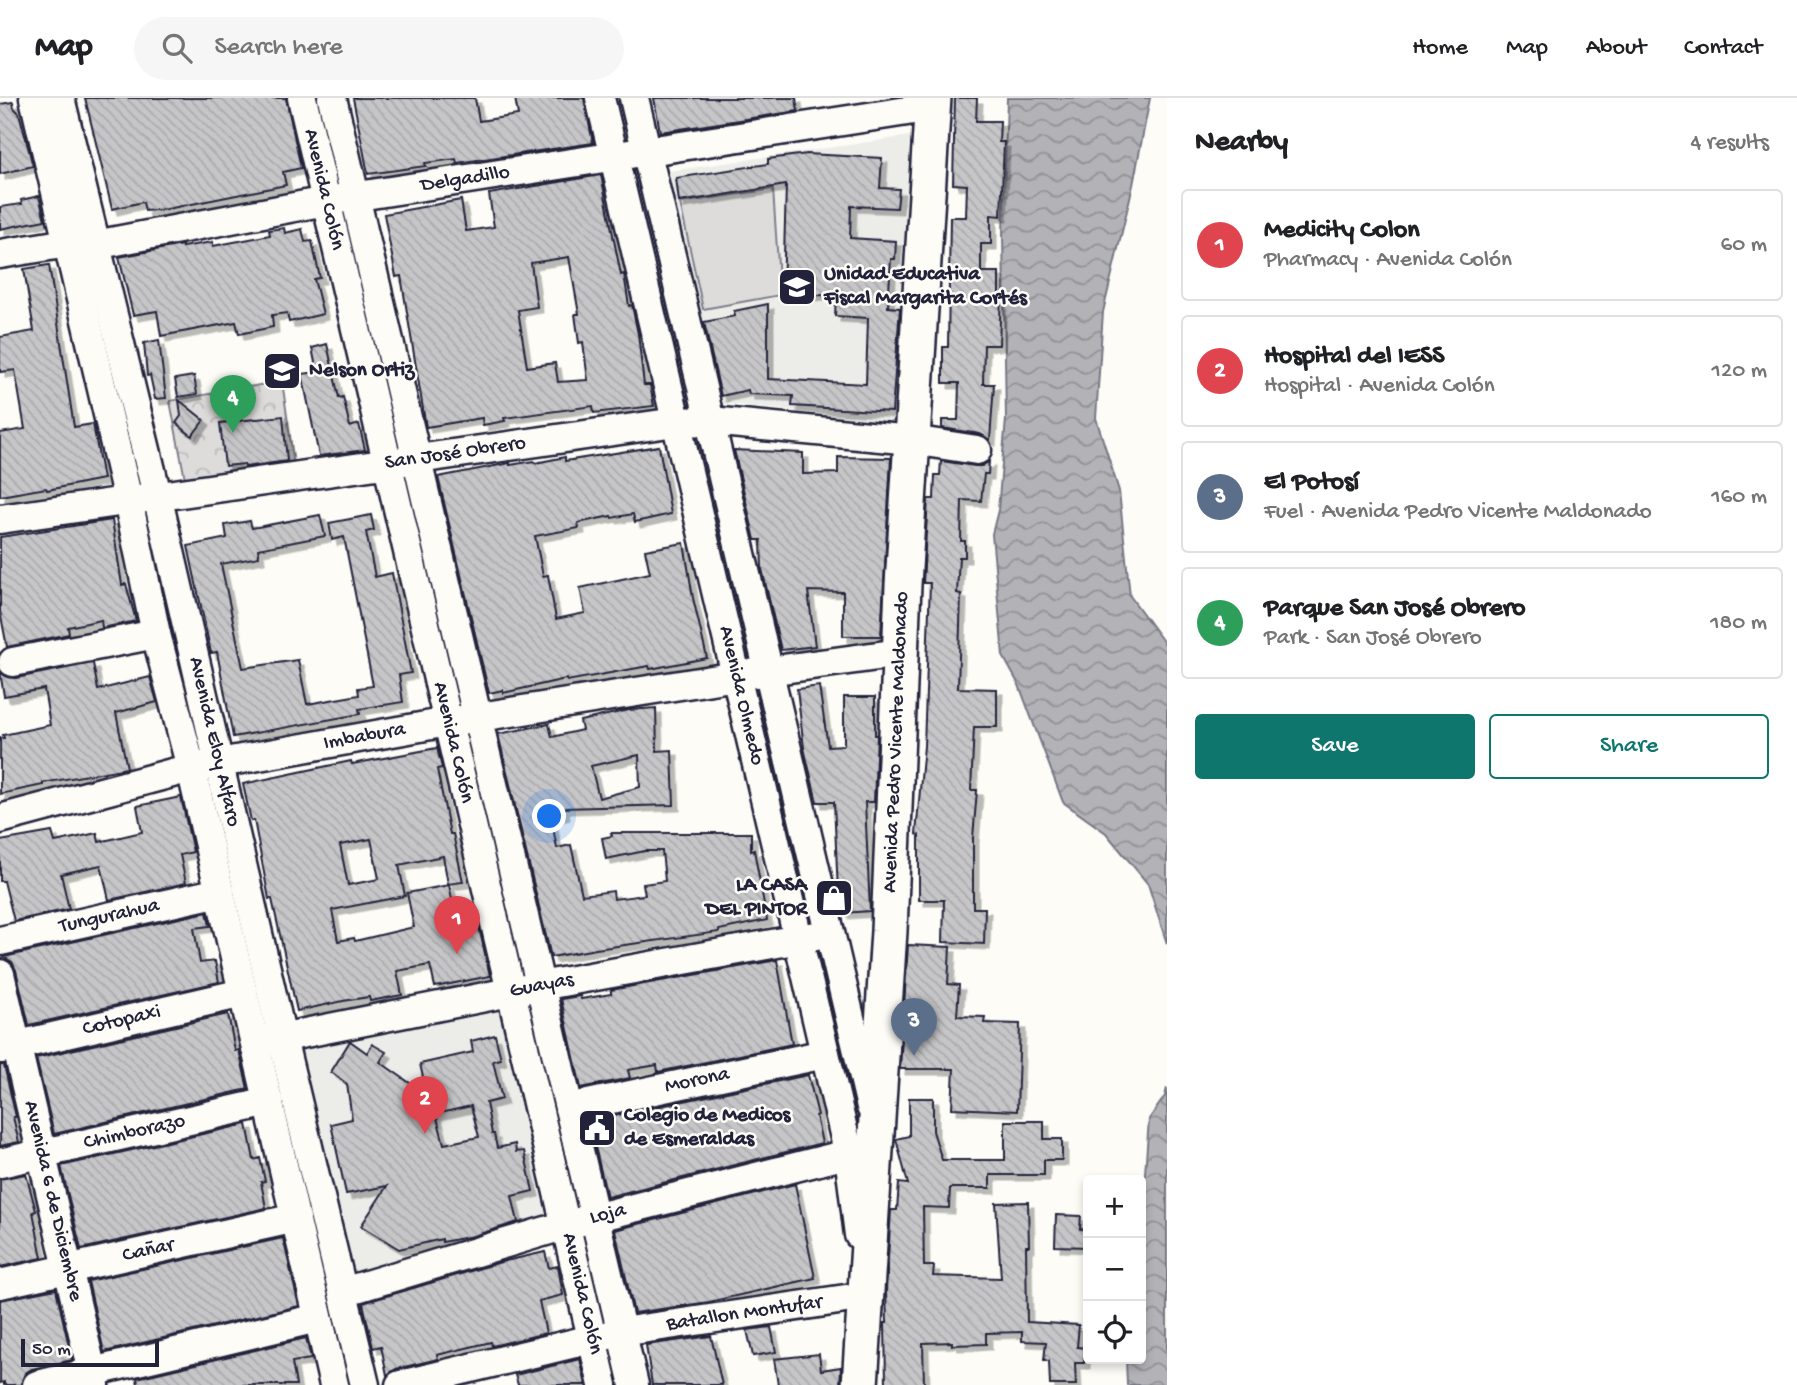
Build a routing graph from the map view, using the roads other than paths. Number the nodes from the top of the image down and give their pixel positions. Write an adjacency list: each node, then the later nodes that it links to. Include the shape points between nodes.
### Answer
1 (34, 98): 13 (street, Avenida Eloy Alfaro)
2 (60, 98): 13 (street, Avenida Eloy Alfaro)
3 (302, 98): 12 (street, Avenida Colón)
4 (332, 98): 11 (street, Avenida Colón)
5 (600, 98): 10 (street, Avenida Olmedo)
6 (634, 98): 9 (street, Avenida Olmedo)
7 (933, 103): 8 (street, Delgadillo); 17 (main road, Avenida Pedro Vicente Maldonado)
8 (850, 109): 9 (street, Delgadillo)
9 (646, 152): 10 (street, Delgadillo); 15 (street, Avenida Olmedo)
10 (614, 156): 11 (street, Delgadillo); 16 (street, Avenida Olmedo)
11 (355, 197): 12 (street, Delgadillo); 19 (street, Avenida Colón)
12 (326, 201): 13 (street, Delgadillo); 20 (street, Avenida Colón)
13 (81, 244): 14 (street, Delgadillo); 21 (street, Avenida Eloy Alfaro); 22 (street, Avenida Eloy Alfaro)
14 (0, 254)
15 (710, 421): 16 (street, San José Obrero); 17 (street, San José Obrero); 27 (street, Avenida Olmedo)
16 (676, 422): 19 (street, San José Obrero); 28 (street, Avenida Olmedo)
17 (912, 440): 18 (street, San José Obrero); 25 (main road, Avenida Pedro Vicente Maldonado)
18 (977, 450)
19 (416, 458): 20 (street, San José Obrero); 29 (street, Avenida Colón)
20 (387, 462): 21 (street, San José Obrero); 30 (street, Avenida Colón)
21 (157, 495): 22 (street, San José Obrero); 31 (street, Avenida Eloy Alfaro)
22 (128, 500): 23 (street, San José Obrero); 24 (street, Avenida Eloy Alfaro)
23 (0, 519)
24 (156, 634): 26 (street); 32 (street, Avenida Eloy Alfaro)
25 (900, 653): 27 (street, Imbabura); 47 (main road, Avenida Pedro Vicente Maldonado, via 889,931)
26 (13, 662)
27 (768, 671): 28 (street, Imbabura); 35 (street, Avenida Olmedo)
28 (738, 677): 29 (street, Imbabura); 37 (street, Avenida Olmedo)
29 (477, 718): 30 (street, Imbabura); 39 (street, Avenida Colón)
30 (448, 722): 31 (street, Imbabura); 40 (street, Avenida Colón)
31 (219, 764): 32 (street, Imbabura); 42 (street, Avenida Eloy Alfaro)
32 (191, 768): 33 (street, Imbabura); 34 (street, Avenida Eloy Alfaro)
33 (0, 819)
34 (220, 892): 36 (street, Tungurahua); 41 (street, Avenida Eloy Alfaro)
35 (830, 933): 37 (street, Guayas); 47 (street, Avenida Olmedo)
36 (0, 941)
37 (798, 941): 39 (street, Guayas); 44 (street, Avenida Olmedo)
38 (0, 974): 43 (street, Avenida 6 de Diciembre)
39 (540, 986): 40 (street, Guayas); 46 (street, Avenida Colón)
40 (512, 992): 42 (street, Guayas); 52 (street, Avenida Colón)
41 (243, 993): 42 (street, Avenida Eloy Alfaro); 43 (street, Cotopaxi)
42 (268, 1041): 45 (street, Avenida Eloy Alfaro); 55 (street, Avenida Eloy Alfaro)
43 (8, 1047): 48 (street, Avenida 6 de Diciembre)
44 (825, 1054): 46 (street, Morona); 47 (street, Avenida Olmedo)
45 (269, 1102): 48 (street, Chimborazo); 50 (street, Avenida Eloy Alfaro)
46 (569, 1108): 51 (street, Avenida Colón)
47 (867, 1144): 51 (street, Loja); 56 (main road, Avenida Pedro Vicente Maldonado)
48 (43, 1153): 49 (street, Chimborazo); 53 (street, Avenida 6 de Diciembre)
49 (0, 1163)
50 (296, 1219): 53 (street, Cañar); 57 (street, Avenida Eloy Alfaro)
51 (595, 1219): 52 (street, Loja); 58 (street, Avenida Colón)
52 (566, 1225): 55 (street, Loja); 59 (street, Avenida Colón)
53 (70, 1268): 54 (street, Cañar); 60 (street, Avenida 6 de Diciembre)
54 (0, 1283)
55 (343, 1292): 63 (street, Avenida Eloy Alfaro)
56 (866, 1296): 58 (street, Batallon Montufar); 67 (main road, Avenida Pedro Vicente Maldonado)
57 (318, 1318): 60 (street); 62 (street, Avenida Eloy Alfaro)
58 (621, 1332): 59 (street, Batallon Montufar); 66 (street, Avenida Colón)
59 (592, 1338): 64 (street, Batallon Montufar); 65 (street, Avenida Colón)
60 (94, 1379): 61 (street)
61 (37, 1385)
62 (334, 1385)
63 (365, 1385)
64 (400, 1385)
65 (603, 1385)
66 (634, 1385)
67 (860, 1385)

